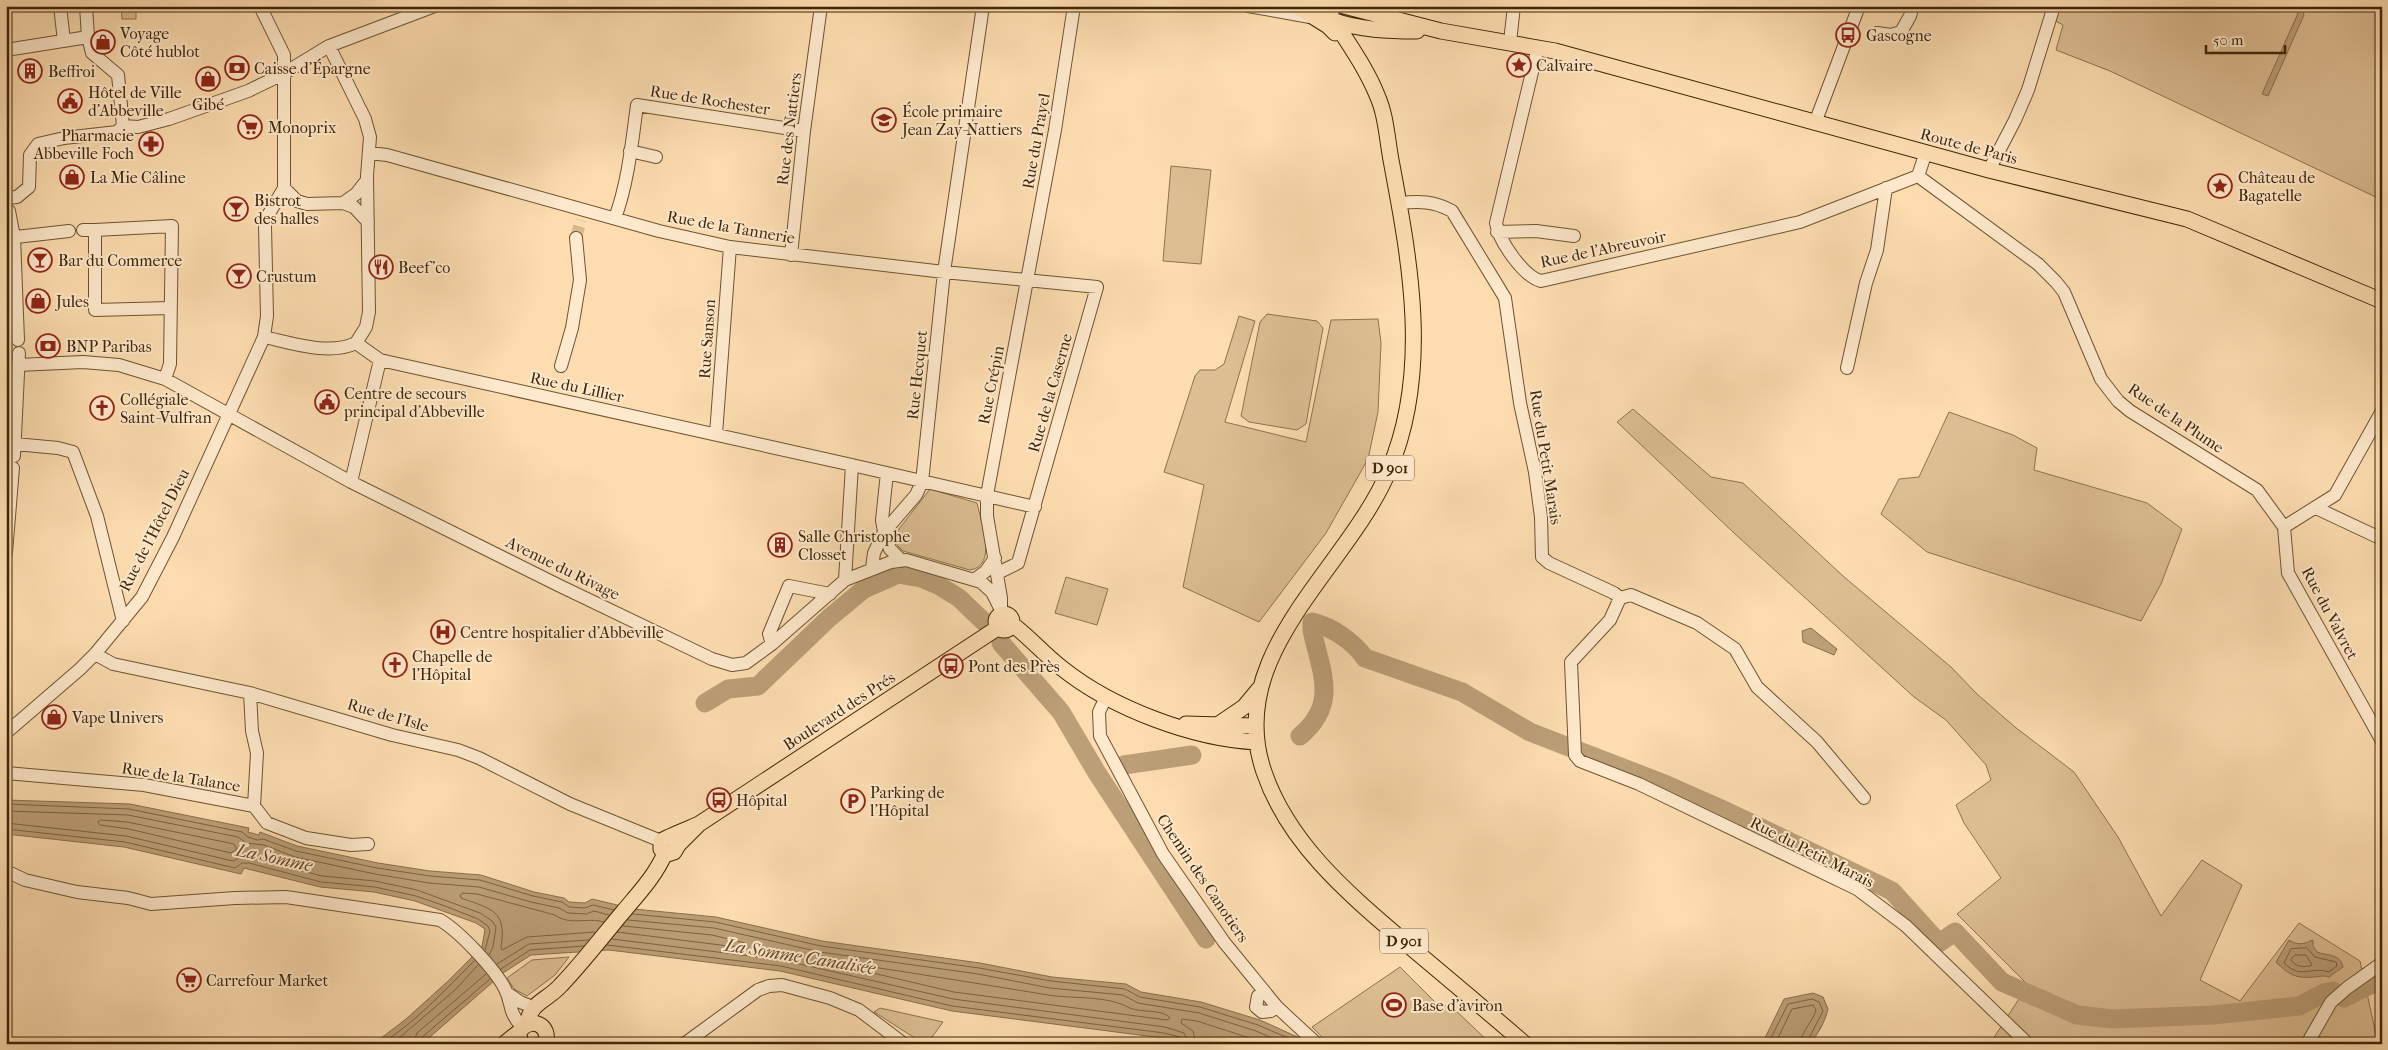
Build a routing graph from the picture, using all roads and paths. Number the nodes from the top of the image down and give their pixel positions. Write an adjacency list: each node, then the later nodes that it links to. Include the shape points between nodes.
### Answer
1 (60, 6): 20 (street)
2 (86, 6): 19 (street)
3 (260, 6): 26 (street, via 284,55)
4 (435, 6): 23 (street)
5 (821, 6): 29 (street, Rue des Nattiers)
6 (984, 6): 52 (street, Rue Hecquet)
7 (1074, 6): 53 (street, Rue du Prayel, via 1056,130)
8 (1248, 6): 15 (street)
9 (1296, 6): 15 (main road, D 901)
10 (1345, 6): 17 (main road)
11 (1514, 6): 21 (street)
12 (1859, 6): 27 (street)
13 (1913, 6): 18 (street, via 1901,32 1891,35)
14 (2054, 6): 35 (street, via 2028,90)
15 (1325, 15): 16 (main road); 22 (main road); 34 (main road, D 901, via 1370,99)
16 (1358, 26): 17 (main road, via 1399,31); 22 (main road)
17 (1442, 31): 21 (main road, Route de Paris)
18 (1877, 33)
19 (88, 37): 20 (street); 28 (street, via 92,53 118,74)
20 (64, 41): 25 (street)
21 (1510, 42): 24 (main road, Route de Paris)
22 (1349, 44): 34 (main road, via 1378,96)
23 (329, 46): 26 (street); 32 (street, via 365,119 370,137)
24 (1538, 47): 27 (main road, Route de Paris); 46 (street, via 1496,223)
25 (6, 50)
26 (284, 74): 28 (street, via 182,115 138,127); 38 (street)
27 (1815, 124): 31 (main road, Route de Paris)
28 (123, 126): 40 (street, via 117,132 44,141 34,147 30,155 31,181 24,192)
29 (804, 131): 30 (street, Rue de Rochester, via 637,105); 51 (street, Rue des Nattiers)
30 (630, 151): 33 (street); 43 (street, Rue de Rochester, via 620,206)
31 (1926, 152): 35 (main road, Route de Paris); 36 (street)
32 (369, 153): 37 (street); 43 (street, Rue de la Tannerie, via 387,155 583,215)
33 (656, 157)
34 (1390, 158): 42 (main road, D 901)
35 (1989, 170): 55 (main road, Route de Paris, via 2187,219)
36 (1918, 176): 39 (street, Rue de l'Abreuvoir); 75 (street, Rue de la Plume, via 2038,264 2056,282 2064,292 2101,379 2118,401 2257,490)
37 (367, 180): 41 (street); 44 (street)
38 (284, 188): 41 (street, via 307,204); 57 (street, Rue de l'Hôtel Dieu, via 267,216 265,226 267,316)
39 (1886, 188): 46 (street, Rue de l'Abreuvoir, via 1800,222 1541,281 1533,278 1508,251); 62 (street, via 1877,250 1866,283)
40 (10, 203): 48 (street)
41 (343, 203): 44 (street, via 354,207)
42 (1400, 203): 86 (street, Rue du Petit Marais, via 1422,201 1452,211 1504,298 1520,403 1535,472 1542,557 1548,563 1614,592); 91 (main road, D 901, via 1414,358 1408,413 1398,449 1364,518 1280,638)
43 (614, 218): 50 (street, Rue de la Tannerie)
44 (368, 222): 58 (street, via 369,312 366,327)
45 (69, 231): 48 (street)
46 (1497, 232): 47 (street, via 1536,231)
47 (1574, 236)
48 (10, 237): 59 (street)
49 (576, 238): 61 (street, via 580,280 572,328)
50 (730, 246): 51 (street, Rue de la Tannerie); 66 (street, Rue Sanson)
51 (791, 255): 52 (street, Rue de la Tannerie)
52 (944, 272): 53 (street, Rue de la Tannerie); 71 (street, Rue Hecquet)
53 (1027, 280): 54 (street, Rue de la Tannerie); 72 (street, Rue Crépin)
54 (1097, 287): 73 (street, Rue de la Caserne)
55 (2382, 301)
56 (170, 308): 56 (street, via 172,226 89,230 95,310); 63 (street, via 170,364)
57 (264, 338): 58 (street, via 326,348); 65 (street, Rue de l'Hôtel Dieu)
58 (356, 344): 60 (street, Rue du Lillier)
59 (16, 355): 63 (street, Avenue du Rivage, via 118,365); 67 (street)
60 (380, 360): 66 (street, Rue du Lillier); 70 (street)
61 (561, 366)
62 (1847, 368)
63 (165, 379): 65 (street, Avenue du Rivage)
64 (2381, 413): 74 (street, via 2335,495)
65 (229, 415): 70 (street, Avenue du Rivage); 88 (street, Rue de l'Hôtel Dieu, via 142,597)
66 (716, 434): 68 (street, Rue du Lillier)
67 (12, 453): 78 (street); 88 (street, via 58,448 73,452 97,516)
68 (852, 465): 69 (street, Rue du Lillier); 83 (street)
69 (887, 473): 71 (street, Rue du Lillier); 76 (street, via 882,520)
70 (352, 482): 89 (street, Avenue du Rivage, via 712,659 732,665 746,663)
71 (922, 482): 72 (street, Rue du Lillier); 76 (street, via 916,495)
72 (987, 495): 73 (street, Rue du Lillier); 79 (street, Rue Crépin, via 987,516)
73 (1035, 507): 82 (street, Rue de la Caserne, via 1018,562)
74 (2316, 508): 75 (street); 77 (street)
75 (2284, 527): 100 (street, Rue du Valvret, via 2288,573)
76 (884, 532): 80 (street, via 890,549); 81 (street, via 874,553)
77 (2382, 539)
78 (6, 552)
79 (995, 558): 82 (street, Rue Crépin); 84 (street)
80 (901, 560): 81 (street, Avenue du Rivage); 84 (street)
81 (872, 568): 83 (street, Avenue du Rivage)
82 (998, 573): 87 (street, Rue Crépin)
83 (845, 580): 85 (street, Avenue du Rivage)
84 (974, 580): 87 (street, via 992,592)
85 (830, 594): 89 (street, Avenue du Rivage); 89 (street, via 789,586 768,634)
86 (1620, 598): 103 (street, via 1631,595 1697,623 1735,649 1757,687 1817,742); 119 (street, Rue du Petit Marais, via 1610,620 1571,662 1575,749 1580,761 1639,784 1857,889 1906,926)
87 (1003, 619): 93 (main road, via 1064,670); 106 (main road, Boulevard des Prés)
88 (123, 620): 90 (street, Rue de l'Hôtel Dieu)
89 (772, 644)
90 (95, 654): 92 (street, Rue de l'Isle, via 114,664); 98 (street, Rue de l'Hôtel Dieu)
91 (1260, 689): 95 (main road, via 1244,707); 96 (main road, D 901)
92 (250, 694): 104 (street, via 257,753); 106 (street, Rue de l'Isle, via 479,758 570,804)
93 (1106, 697): 94 (main road, via 1147,716); 117 (street, Chemin des Canotiers, via 1098,712 1100,736 1163,854 1224,942 1277,1007)
94 (1174, 724): 95 (main road); 101 (main road, via 1212,737)
95 (1219, 724): 96 (main road)
96 (1255, 726): 101 (main road, D 901)
97 (6, 728): 98 (street)
98 (7, 732): 99 (street)
99 (6, 738)
100 (2382, 741)
101 (1257, 742): 118 (main road, D 901, via 1263,770 1278,805 1292,830 1318,862 1386,926)
102 (6, 772): 104 (street, Rue de la Talance, via 144,785)
103 (1864, 798)
104 (254, 806): 105 (street, Rue de la Talance, via 266,823 306,838 351,845)
105 (368, 844)
106 (669, 844): 110 (main road, Boulevard des Prés, via 660,866)
107 (6, 871): 109 (street, via 26,880 77,892 151,904 286,898 440,920 468,943)
108 (2382, 963): 120 (street, via 2331,1002)
109 (505, 989): 111 (street, via 520,1002); 112 (street, via 511,1014)
110 (552, 994): 111 (main road, Boulevard des Prés); 112 (main road, Boulevard des Prés)
111 (533, 1007): 112 (main road, via 529,1012)
112 (531, 1033): 113 (main road); 114 (main road)
113 (504, 1044)
114 (560, 1044)
115 (684, 1044): 116 (street, via 758,990 782,985 859,1010)
116 (904, 1044)
117 (1316, 1044)
118 (1526, 1044)
119 (2028, 1044)
120 (2307, 1044)

